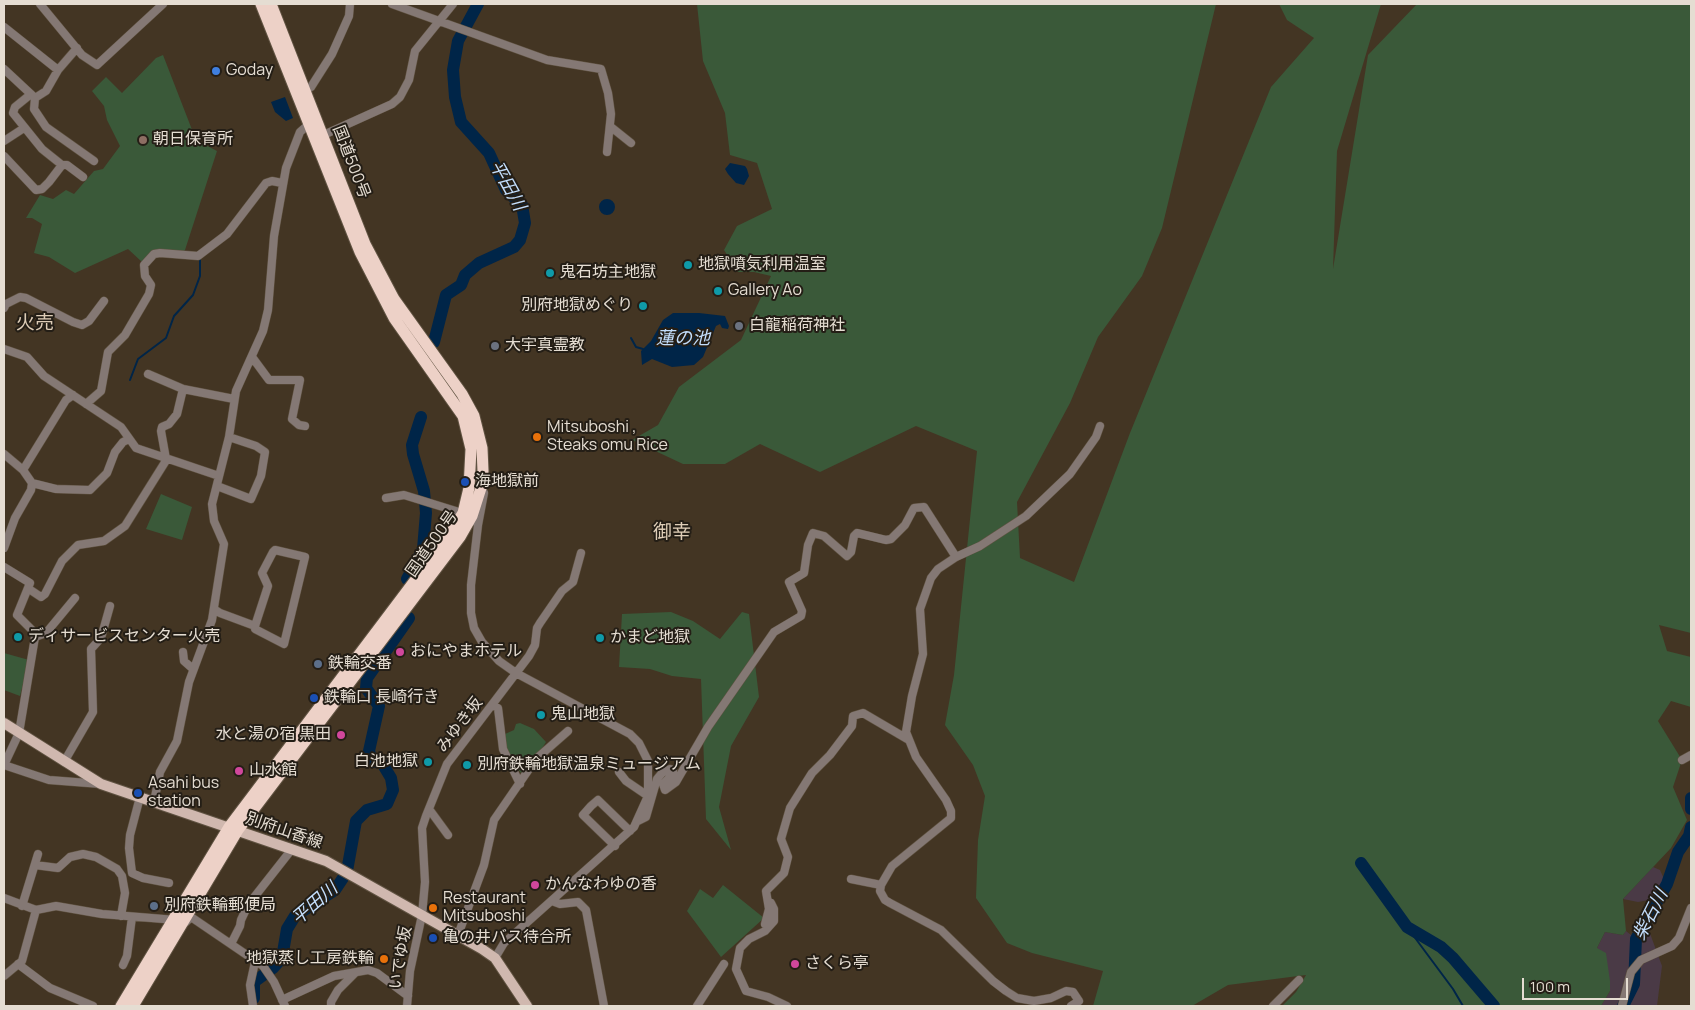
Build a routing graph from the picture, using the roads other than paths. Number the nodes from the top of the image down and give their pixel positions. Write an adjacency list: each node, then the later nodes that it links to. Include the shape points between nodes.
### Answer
1 (40, 4): 10 (street)
2 (163, 4): 10 (street, via 100,65 88,60)
3 (262, 4): 15 (highway, 国道500号)
4 (271, 4): 13 (highway, 国道500号)
5 (350, 4): 13 (street, via 349,16 330,59)
6 (392, 4): 8 (street)
7 (453, 4): 8 (street)
8 (440, 19): 16 (street, via 547,60 601,69 608,92); 18 (street, via 415,51 410,80 400,98)
9 (4, 27): 12 (street)
10 (77, 48): 12 (street)
11 (4, 69): 14 (street)
12 (58, 70): 14 (street, via 46,91)
13 (305, 91): 18 (highway, 国道500号)
14 (33, 96): 17 (street, via 13,110); 23 (street, via 34,109 46,127)
15 (309, 124): 18 (highway, 国道500号); 26 (street, via 300,132 290,153)
16 (611, 127): 20 (street); 21 (street)
17 (24, 128): 19 (street); 24 (street)
18 (319, 137): 47 (highway, 国道500号, via 360,252 376,284 403,331 463,416 472,449); 47 (highway, 国道500号, via 394,299 469,405 480,438 483,471)
19 (4, 141)
20 (631, 143)
21 (607, 152)
22 (4, 156): 24 (street, via 36,190 42,189)
23 (94, 161)
24 (62, 165): 25 (street)
25 (84, 176)
26 (282, 183): 30 (street, via 268,310); 35 (street, via 266,183 226,234 198,256 154,254 144,265 145,276 151,285 149,294 125,335 108,352 101,391)
27 (104, 301): 28 (street, via 82,325 26,298 20,297)
28 (4, 308)
29 (4, 349): 33 (street, via 27,357 44,376)
30 (252, 357): 34 (street); 36 (street, via 269,380 300,380 292,419)
31 (148, 374): 32 (street)
32 (183, 389): 34 (street); 41 (street, via 177,414 160,431)
33 (72, 395): 35 (street); 42 (street)
34 (234, 399): 38 (street)
35 (86, 404): 39 (street, via 121,427)
36 (305, 426)
37 (1100, 426): 50 (street, via 1070,474 1026,516 980,546)
38 (229, 437): 43 (street); 45 (street, via 266,452 261,476 251,499)
39 (129, 438): 41 (street, via 136,448); 44 (street, via 115,452 107,473 90,490 56,489)
40 (4, 454): 42 (street)
41 (166, 459): 43 (street); 52 (street, via 125,526 104,541 78,545 62,561 41,597)
42 (23, 470): 44 (street)
43 (219, 476): 45 (street)
44 (32, 483): 48 (street)
45 (216, 486): 55 (street, via 212,504 214,520 224,544)
46 (386, 498): 47 (street, via 404,495)
47 (471, 518): 60 (street, via 470,600 474,628 490,653); 78 (highway, 国道500号, via 450,534)
48 (4, 547)
49 (581, 553): 60 (street, みゆき坂, via 572,582 540,623 535,645)
50 (956, 557): 65 (street, via 934,573 920,609 923,654 908,716 906,732); 77 (street, via 924,507 910,512 905,525 892,540 857,533 847,556 824,536 814,533 810,537 804,572 789,582 802,611 801,616 774,632 708,727 676,782 664,790 663,784 673,774 670,769 656,779 646,817)
51 (4, 567): 52 (street, via 30,583)
52 (29, 589): 57 (street, via 17,615)
53 (75, 598): 57 (street, via 46,633)
54 (110, 606): 68 (street, via 101,638 92,650 93,712)
55 (214, 609): 56 (street); 59 (street)
56 (256, 626): 56 (street, via 255,629 284,644 305,557 273,552 262,573 268,586)
57 (35, 637): 64 (street)
58 (182, 652): 59 (street, via 184,661)
59 (193, 669): 75 (street, via 177,741 160,772)
60 (516, 673): 61 (street, みゆき坂); 73 (street, via 630,734 640,743 648,761)
61 (492, 705): 72 (street, via 498,708 503,749); 76 (street, みゆき坂, via 447,764)
62 (4, 723): 64 (main road, 別府山香線)
63 (568, 731): 72 (street, via 536,759)
64 (19, 734): 68 (main road, 別府山香線); 69 (street)
65 (909, 740): 87 (street, via 916,757 946,800 951,818 892,866); 89 (street, via 863,713 853,716 852,726 812,773 790,808 781,839 788,857 784,873 766,891)
66 (1691, 755): 67 (street)
67 (1682, 760)
68 (64, 762): 71 (main road, 別府山香線)
69 (4, 765): 71 (street, via 49,780)
70 (619, 772): 73 (street)
71 (101, 784): 74 (main road, 別府山香線)
72 (520, 784): 99 (street, via 494,820 484,865)
73 (648, 796): 77 (street)
74 (140, 797): 75 (main road, 別府山香線); 86 (street, via 130,835 132,873)
75 (154, 802): 78 (main road, 別府山香線)
76 (429, 808): 80 (street); 94 (street, みゆき坂, via 422,828 425,882)
77 (638, 820): 79 (street)
78 (233, 829): 82 (main road, 別府山香線); 97 (highway, 国道500号)
79 (630, 831): 81 (street); 81 (street, via 598,800 591,806 583,815)
80 (448, 835)
81 (615, 846): 90 (street)
82 (292, 849): 94 (main road, 別府山香線, via 326,861); 100 (street, via 248,905)
83 (38, 854): 84 (street)
84 (35, 865): 91 (street); 95 (street, via 58,868 70,857 83,854 96,857 117,869 122,876 125,893)
85 (851, 879): 87 (street)
86 (168, 883)
87 (881, 885): 121 (street, via 880,891 885,900 941,930 1006,991 1017,998 1034,1001 1066,991 1073,992 1079,1001)
88 (4, 898): 91 (street)
89 (768, 900): 98 (street); 120 (street, via 774,909 774,920 765,931 740,948 736,969 746,991)
90 (552, 901): 101 (street, via 504,943); 118 (street, via 560,904 578,902 586,910)
91 (22, 906): 93 (street)
92 (1691, 908): 123 (street, via 1679,938 1672,946 1641,960 1631,972)
93 (36, 910): 95 (street, via 56,906); 103 (street, via 22,961)
94 (422, 915): 99 (main road, 別府山香線); 109 (street, いでゆ坂)
95 (121, 916): 96 (street)
96 (132, 917): 97 (street); 105 (street)
97 (178, 921): 100 (street, via 191,917); 112 (highway, 国道500号); 113 (highway, 国道500号)
98 (764, 924)
99 (458, 935): 101 (main road, 別府山香線)
100 (231, 944): 102 (street)
101 (494, 958): 117 (main road, 別府山香線)
102 (255, 962): 110 (street, via 263,966 270,976); 114 (street, via 250,984)
103 (18, 964): 107 (street); 111 (street, via 50,988)
104 (724, 964): 119 (street)
105 (123, 965)
106 (356, 973): 109 (street, via 368,970 377,973); 110 (street, via 334,976); 115 (street, via 338,990)
107 (4, 976)
108 (1299, 980): 122 (street)
109 (408, 996): 116 (street, いでゆ坂)
110 (283, 1003)
111 (93, 1006)
112 (121, 1006)
113 (133, 1006)
114 (253, 1006)
115 (331, 1006)
116 (407, 1006)
117 (527, 1006)
118 (604, 1006)
119 (697, 1006)
120 (787, 1006)
121 (1071, 1006)
122 (1274, 1006)
123 (1622, 1006)

